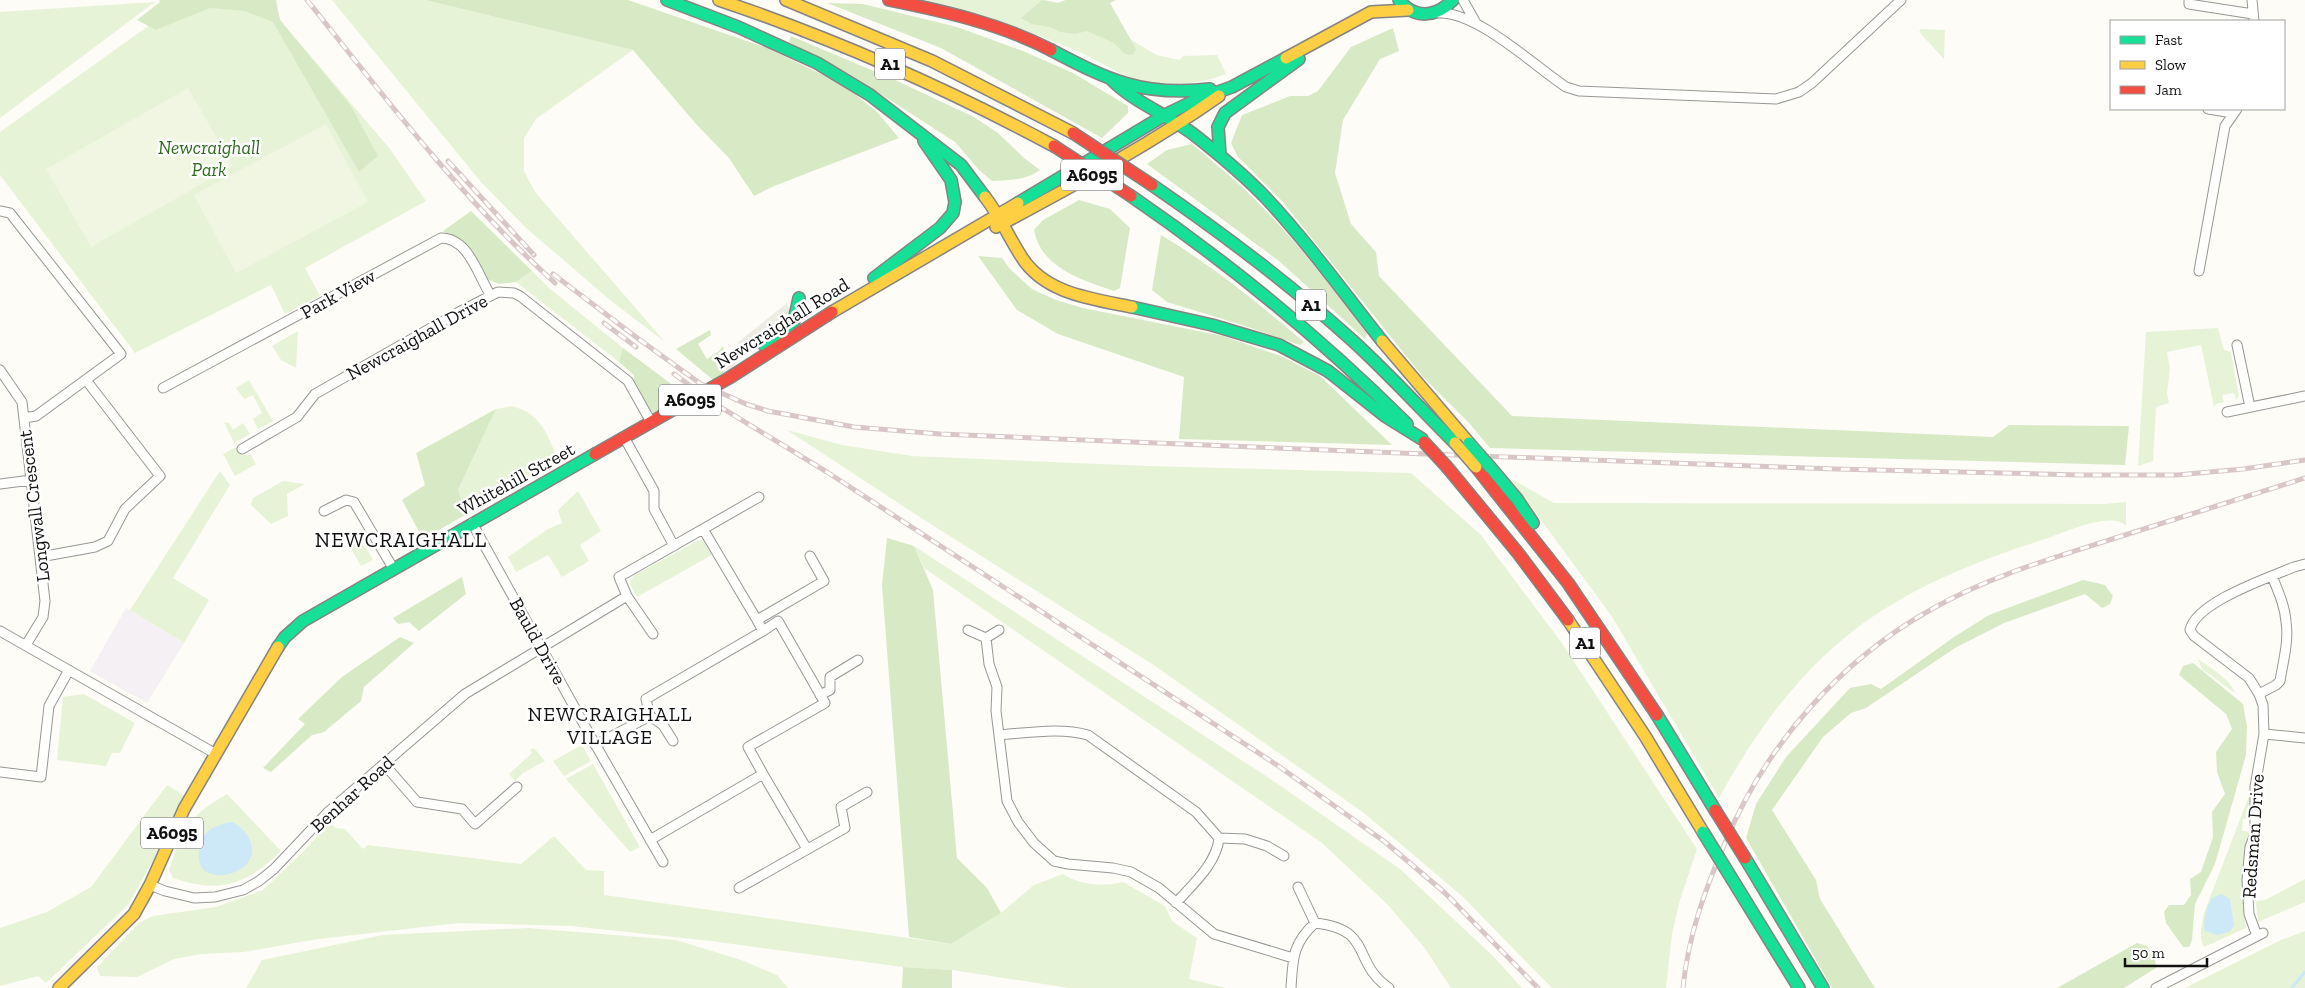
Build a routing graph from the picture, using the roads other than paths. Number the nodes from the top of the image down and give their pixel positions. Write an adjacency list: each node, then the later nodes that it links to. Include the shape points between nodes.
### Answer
1 (667, 0): 25 (main road, via 818,63 870,96)
2 (719, 0): 44 (main road, A1, bridge, via 901,68 1054,146 1211,251 1338,356)
3 (786, 0): 57 (main road, A1, bridge, via 910,50 1073,133 1152,184 1245,251 1368,356 1455,443)
4 (889, 0): 19 (main road, via 943,12 1029,39)
5 (1380, 0): 13 (main road, Newcraighall Road / A6095)
6 (1399, 0): 12 (main road)
7 (1453, 0): 14 (main road)
8 (1463, 0): 16 (street)
9 (1901, 0): 16 (street, via 1812,84 1776,99 1579,91 1559,82)
10 (2189, 0): 15 (street, via 2188,4)
11 (2252, 0): 15 (street)
12 (1408, 10): 13 (main road, Newcraighall Road / A6095); 14 (main road, Newcraighall Road / A6095, via 1420,15)
13 (1371, 12): 17 (main road, Newcraighall Road / A6095)
14 (1439, 13): 16 (street)
15 (2253, 18)
16 (1476, 22)
17 (1327, 37): 18 (main road, Newcraighall Road / A6095); 26 (main road, via 1225,113 1218,127)
18 (1254, 76): 19 (main road, via 1194,92 1143,88); 20 (main road, Newcraighall Road / A6095)
19 (1112, 80): 23 (main road, via 1123,91)
20 (1232, 87): 23 (main road, Newcraighall Road / A6095); 24 (main road, Newcraighall Road / A6095)
21 (2222, 110): 22 (street)
22 (2235, 111): 29 (street, via 2225,126)
23 (1165, 115): 24 (main road); 28 (main road, Newcraighall Road / A6095)
24 (1179, 124): 26 (main road); 28 (main road, Newcraighall Road / A6095, via 1118,161)
25 (917, 132): 28 (main road, via 961,165); 32 (main road, via 949,176 954,191 952,213 940,228 865,284)
26 (1220, 155): 57 (main road, bridge, via 1283,217 1387,348 1517,499)
27 (2, 211): 36 (street, via 10,213 121,354)
28 (1001, 219): 32 (main road, Newcraighall Road / A6095); 44 (main road, via 1021,257 1051,285 1076,295 1220,327 1279,345 1328,371 1384,416)
29 (2199, 271)
30 (491, 296): 37 (street, Park View, via 463,247 449,238 441,238); 42 (street, Newcraighall Drive, via 505,292 520,296 628,381); 45 (street, Newcraighall Drive, via 315,394 297,417)
31 (799, 298): 34 (main road, via 794,321 759,348)
32 (852, 299): 34 (main road, Newcraighall Road / A6095)
33 (2237, 346): 39 (street)
34 (752, 364): 42 (main road, Newcraighall Road / A6095)
35 (0, 370): 41 (street, Longwall Crescent, via 22,402)
36 (86, 380): 41 (street, via 36,416); 54 (street, via 160,476 125,508 108,541 95,548)
37 (163, 388)
38 (2305, 396): 39 (street)
39 (2250, 407): 40 (street)
40 (2227, 412)
41 (24, 418): 46 (street, Longwall Crescent)
42 (651, 422): 43 (main road, Whitehill Street / A6095)
43 (624, 437): 50 (main road, Whitehill Street / A6095); 52 (street, via 654,491 654,509)
44 (1423, 440): 99 (main road, A1, bridge, via 1511,541 1579,633)
45 (242, 449)
46 (31, 480): 47 (street); 54 (street, Longwall Crescent)
47 (0, 484)
48 (759, 497): 51 (street)
49 (324, 510): 56 (street, via 351,499)
50 (472, 523): 56 (main road, Whitehill Street / A6095); 68 (street, Bauld Drive)
51 (703, 529): 52 (street); 60 (street)
52 (674, 546): 59 (street, via 619,577)
53 (810, 556): 60 (street, via 824,581)
54 (40, 557): 67 (street, Longwall Crescent, via 45,601 43,616)
55 (2305, 564): 58 (street)
56 (393, 568): 79 (main road, Whitehill Street / A6095, via 290,631)
57 (1559, 570): 100 (main road, A1, bridge, via 1637,683)
58 (2272, 576): 71 (street, via 2283,604 2286,640 2280,681); 71 (street, Redsman Drive, via 2210,604 2191,623 2190,630 2249,678)
59 (627, 596): 65 (street); 68 (street, Benhar Road)
60 (757, 620): 64 (street)
61 (968, 630): 66 (street)
62 (999, 630): 66 (street)
63 (0, 631): 67 (street)
64 (762, 631): 72 (street, via 778,621); 73 (street, via 646,699)
65 (653, 634)
66 (986, 638): 75 (street, via 989,664 997,687)
67 (26, 645): 70 (street)
68 (542, 647): 78 (street, Bauld Drive); 80 (street, Benhar Road, via 465,694)
69 (858, 660): 72 (street, via 830,677 830,690)
70 (69, 670): 79 (street); 81 (street, via 49,706 41,777)
71 (2259, 694): 74 (street, Redsman Drive)
72 (820, 695): 82 (street, via 825,703 748,747)
73 (650, 716): 77 (street, via 663,725); 78 (street)
74 (2264, 734): 76 (street); 101 (street, Redsman Drive, via 2254,787 2255,834 2250,847 2247,880 2249,914 2260,934)
75 (999, 736): 85 (street, via 1053,731 1076,731 1088,735 1196,812); 93 (street, via 1007,801 1034,843 1054,861 1131,872 1159,888)
76 (2305, 738)
77 (673, 741)
78 (595, 745): 86 (street, Bauld Drive)
79 (216, 754): 90 (main road, Whitehill Street / A6095, via 171,835)
80 (384, 764): 83 (street, via 417,802 462,809 475,824); 90 (street, Benhar Road, via 327,813 274,869 242,890 229,895 194,898)
81 (0, 772)
82 (764, 774): 86 (street); 87 (street)
83 (517, 787)
84 (867, 792): 87 (street, via 841,807 845,828)
85 (1219, 838): 88 (street, via 1245,839); 93 (street, via 1218,848 1206,869)
86 (650, 840): 89 (street, Bauld Drive)
87 (807, 849): 92 (street)
88 (1284, 856)
89 (663, 862)
90 (150, 885): 96 (main road, Whitehill Street / A6095, via 134,914)
91 (1298, 887): 94 (street)
92 (739, 888)
93 (1176, 903): 95 (street, via 1214,934)
94 (1315, 923): 95 (street, via 1296,946); 98 (street, via 1328,924 1350,933 1359,942 1371,972)
95 (1293, 958): 97 (street)
96 (58, 988)
97 (1291, 988)
98 (1389, 988)
99 (1799, 988)
100 (1824, 988)
101 (2156, 988)

